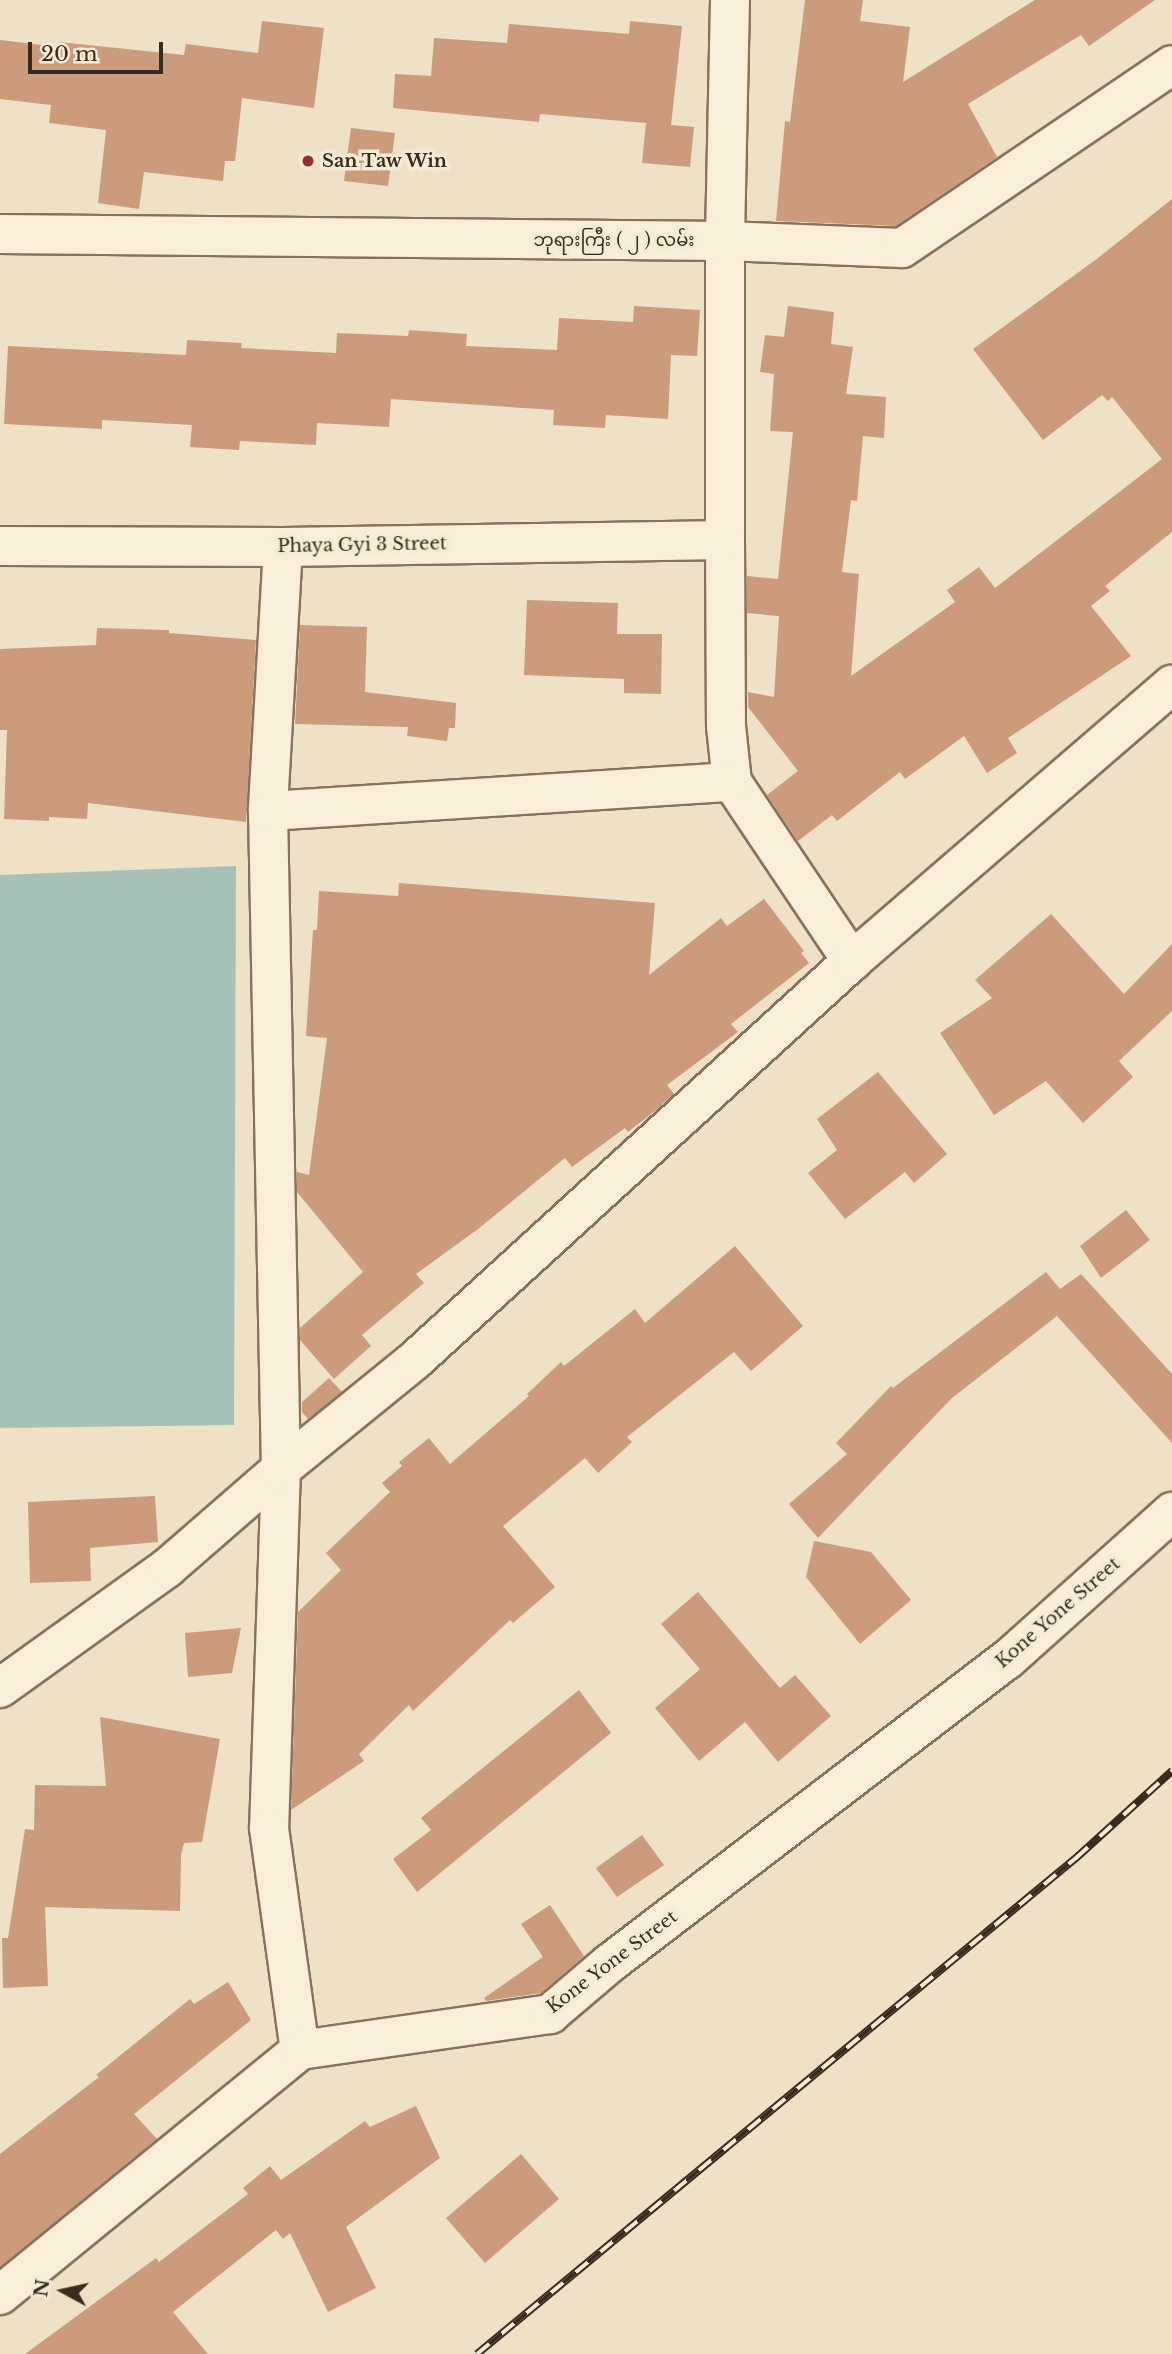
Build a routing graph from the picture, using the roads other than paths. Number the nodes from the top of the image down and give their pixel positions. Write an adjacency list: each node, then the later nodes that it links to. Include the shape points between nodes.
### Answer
1 (730, 0): 4 (street)
2 (1172, 65): 4 (street, ဘုရားကြီး ( ၂ ) လမ်း, via 902,248)
3 (0, 234): 4 (street, ဘုရားကြီး ( ၂ ) လမ်း)
4 (725, 241): 5 (street)
5 (725, 540): 7 (street, Phaya Gyi 3 Street); 9 (street, via 726,726)
6 (0, 546): 7 (street, Phaya Gyi 3 Street)
7 (283, 547): 10 (street)
8 (1172, 685): 11 (street)
9 (732, 782): 10 (street); 11 (street)
10 (268, 811): 12 (street)
11 (852, 961): 12 (street, via 414,1361)
12 (281, 1468): 14 (street, via 167,1568); 15 (street, via 269,1828)
13 (1172, 1512): 15 (street, Kone Yone Street, via 1007,1660 550,2014)
14 (0, 1688)
15 (300, 2050): 16 (street)
16 (0, 2295)

